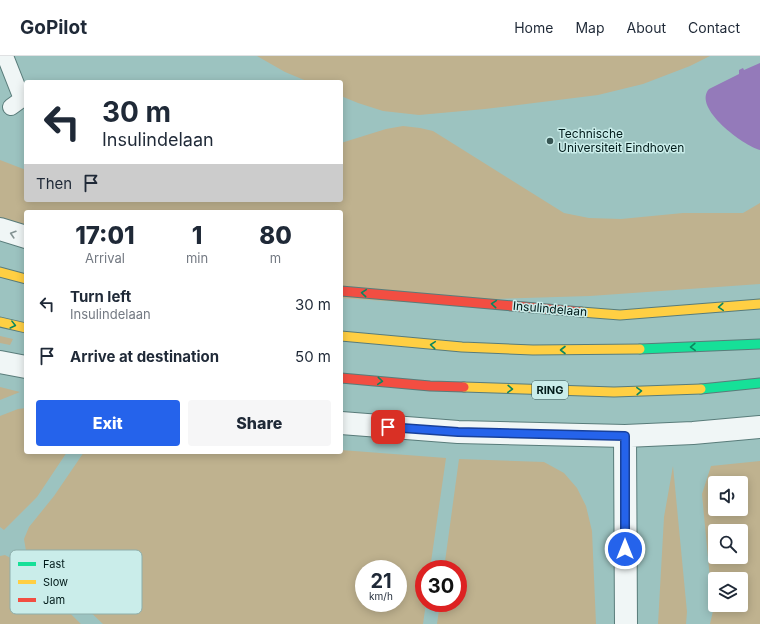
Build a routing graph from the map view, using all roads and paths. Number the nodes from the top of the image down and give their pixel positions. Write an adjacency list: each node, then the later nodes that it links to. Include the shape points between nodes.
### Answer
1 (5, 56): 2 (lane, via 22,100)
2 (11, 107)
3 (0, 229): 4 (street, one-way to 3)
4 (24, 236)
5 (0, 272): 6 (main road)
6 (24, 278)
7 (343, 291): 8 (main road, Insulindelaan, one-way to 7, via 620,315)
8 (760, 304)
9 (0, 322): 10 (main road, one-way to 10)
10 (24, 328)
11 (343, 336): 12 (main road, one-way to 11, via 533,350 462,348)
12 (760, 344)
13 (0, 362): 14 (street)
14 (24, 367)
15 (343, 378): 16 (main road, RING, one-way to 16, via 430,386 614,392 697,389)
16 (760, 383)
17 (343, 423): 19 (street, via 458,432)
18 (760, 427): 19 (street)
19 (625, 436): 20 (street)
20 (626, 624)

